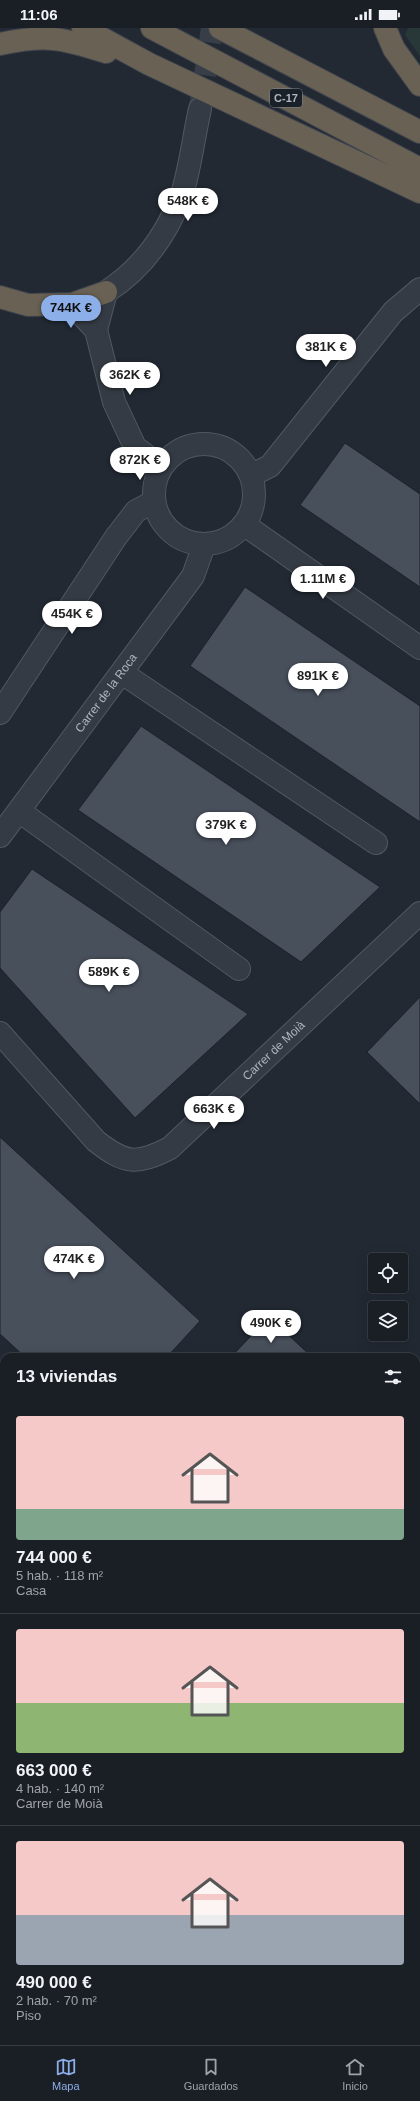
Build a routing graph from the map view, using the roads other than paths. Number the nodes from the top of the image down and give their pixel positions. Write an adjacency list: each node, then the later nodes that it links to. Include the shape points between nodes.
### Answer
1 (83, 28): 6 (highway)
2 (152, 28): 10 (highway, C-17)
3 (220, 28): 9 (highway, C-17)
4 (385, 28): 7 (highway, via 394,49)
5 (0, 44): 6 (highway, via 39,37 66,39)
6 (149, 64): 11 (highway)
7 (420, 85)
8 (200, 109): 13 (street, via 182,192 171,218 143,261 126,279)
9 (420, 132)
10 (420, 169)
11 (420, 192)
12 (420, 289): 18 (street, via 393,312 270,466)
13 (106, 292): 15 (highway); 16 (street)
14 (0, 297): 15 (highway, via 28,304)
15 (72, 304): 16 (street)
16 (96, 330): 17 (street, via 114,402 136,447)
17 (160, 466): 18 (street, via 190,444 216,444 239,456); 19 (street)
18 (252, 475): 20 (street, via 255,497)
19 (153, 502): 21 (street, via 159,520 180,540); 24 (street, via 136,511 116,537)
20 (245, 525): 21 (street, via 225,541); 22 (street)
21 (204, 545): 23 (street, Carrer de la Roca, via 193,576)
22 (420, 648)
23 (122, 672): 25 (street, Carrer de la Roca); 27 (street)
24 (0, 713)
25 (19, 811): 26 (street, Carrer de la Roca); 29 (street)
26 (0, 836)
27 (376, 843)
28 (420, 913): 30 (street, Carrer de Moià, via 170,1148 149,1159 129,1160 111,1153 96,1141)
29 (239, 969)
30 (0, 1033)

